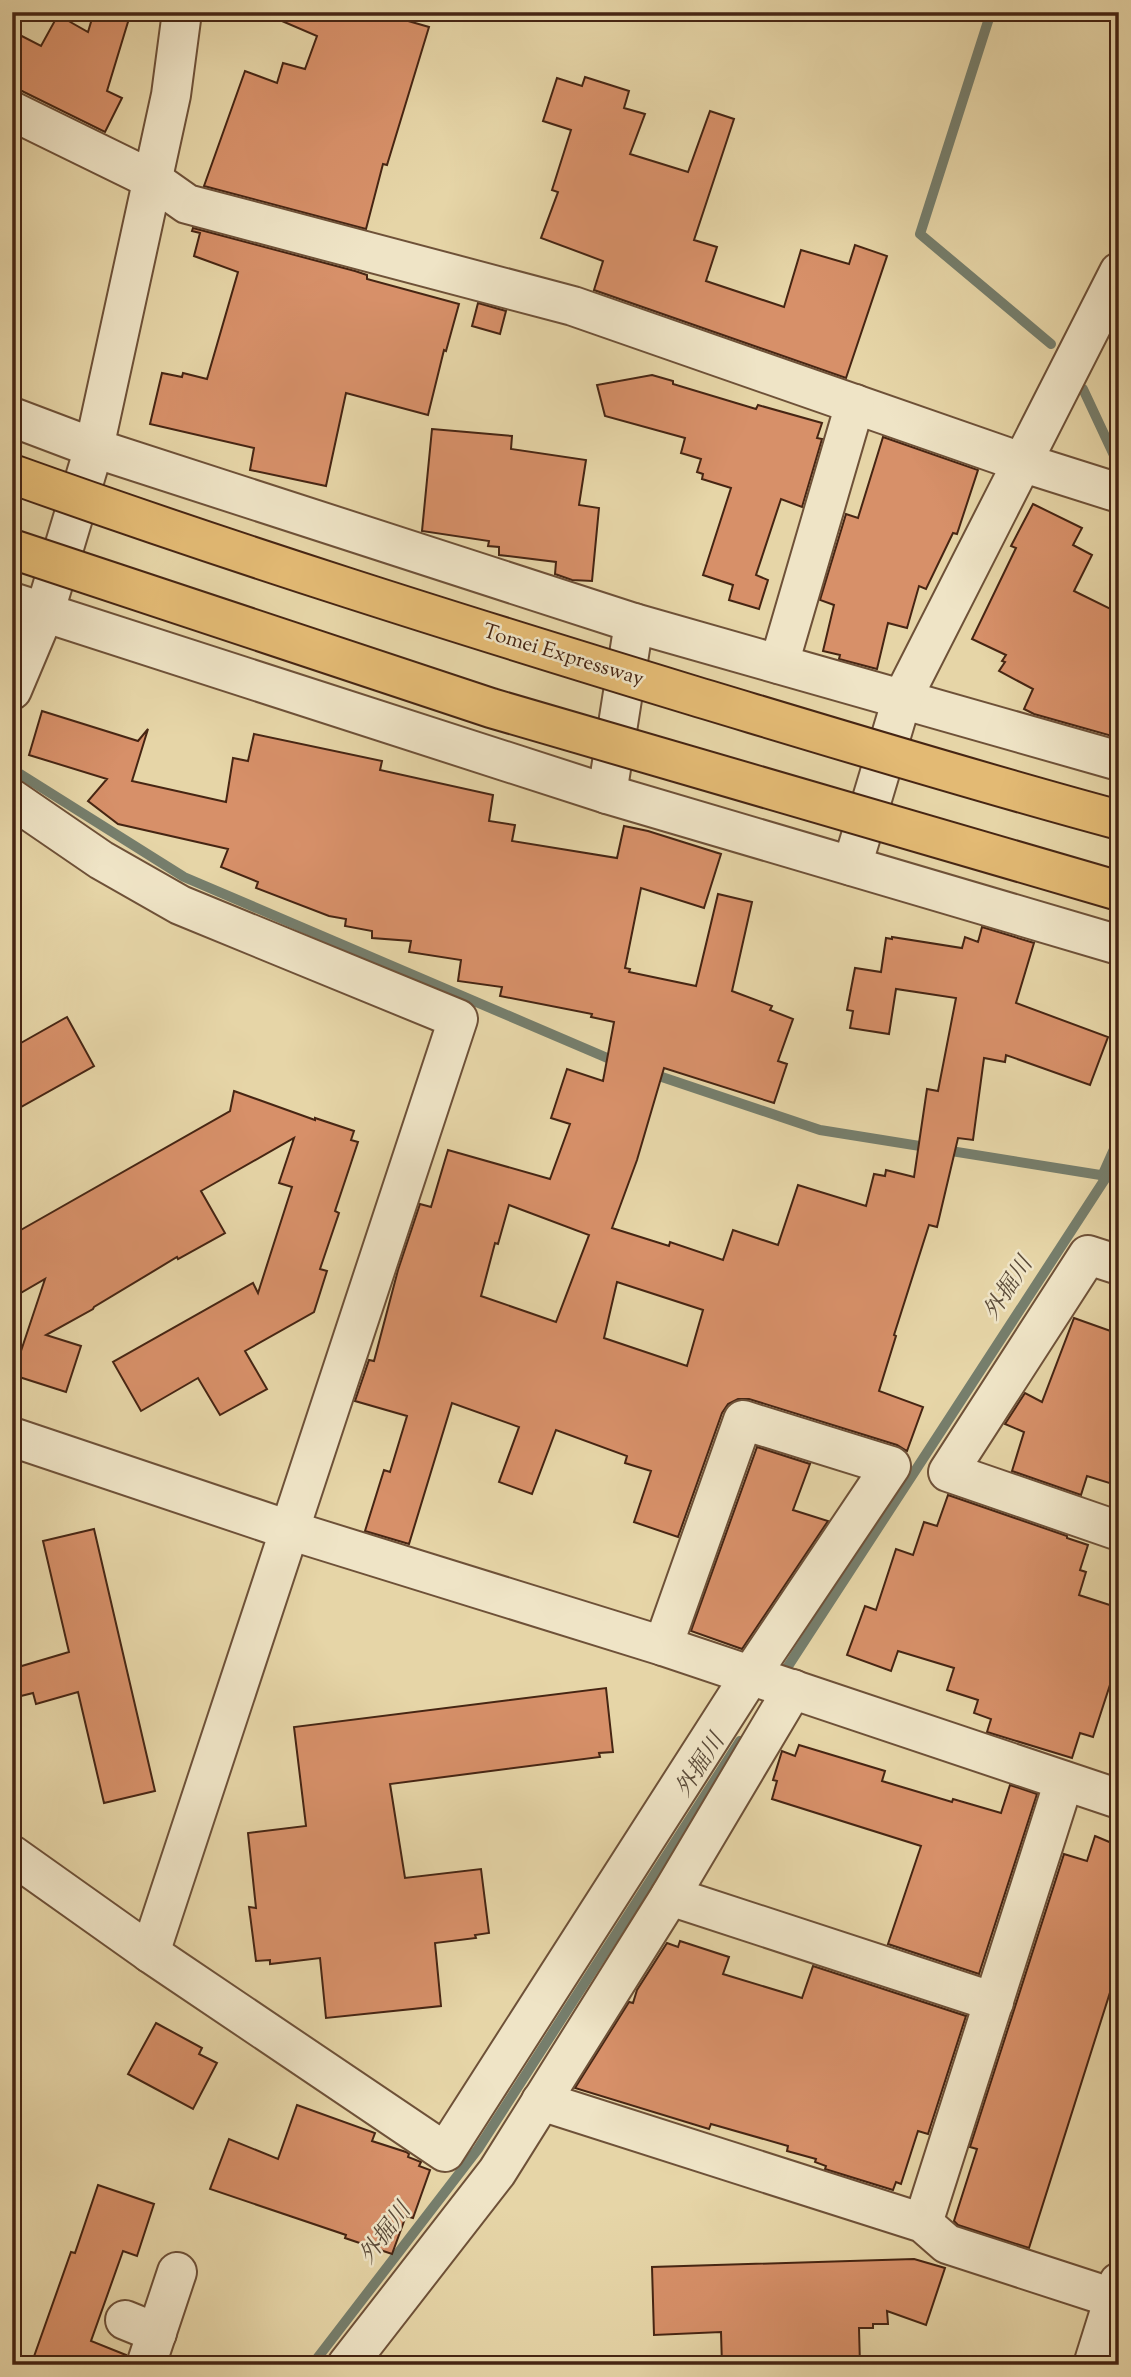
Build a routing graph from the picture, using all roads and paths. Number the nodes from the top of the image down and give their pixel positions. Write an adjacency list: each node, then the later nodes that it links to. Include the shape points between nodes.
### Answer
1 (182, 12): 3 (street)
2 (12, 111): 3 (street)
3 (153, 180): 5 (street, via 187,204 573,306); 7 (street)
4 (1119, 272): 8 (street)
5 (855, 404): 8 (street); 14 (street)
6 (12, 417): 7 (street)
7 (94, 448): 12 (street); 13 (street)
8 (1021, 462): 10 (street); 16 (street)
9 (12, 474): 20 (highway, Tomei Expressway, bridge, via 513,641)
10 (1119, 493)
11 (12, 549): 22 (highway, bridge, via 491,708)
12 (28, 608): 15 (street); 18 (street)
13 (634, 623): 14 (street); 18 (street)
14 (779, 664): 16 (street)
15 (12, 690)
16 (902, 699): 17 (street); 21 (street)
17 (1119, 761)
18 (607, 794): 21 (street)
19 (12, 799): 26 (street, via 101,860 180,905 458,1018)
20 (1119, 820)
21 (852, 866): 23 (street)
22 (1119, 891)
23 (1119, 945)
24 (1119, 1265): 27 (street, via 1088,1255 948,1472)
25 (12, 1437): 26 (street)
26 (289, 1530): 28 (street); 35 (street)
27 (1119, 1531)
28 (663, 1646): 29 (street); 29 (street, via 743,1420 891,1466)
29 (750, 1676): 30 (street); 38 (street)
30 (793, 1689): 31 (street); 34 (street)
31 (1064, 1781): 32 (street); 36 (street)
32 (1119, 1799)
33 (12, 1855): 35 (street)
34 (670, 1896): 36 (street); 37 (street)
35 (150, 1954): 38 (street, via 445,2152)
36 (994, 2003): 40 (street)
37 (541, 2101): 39 (street); 40 (street)
38 (450, 2144): 39 (street)
39 (497, 2172): 44 (street)
40 (923, 2223): 42 (street, via 947,2244)
41 (177, 2272): 43 (street)
42 (1116, 2290): 45 (street)
43 (143, 2339)
44 (347, 2365)
45 (1093, 2365)

